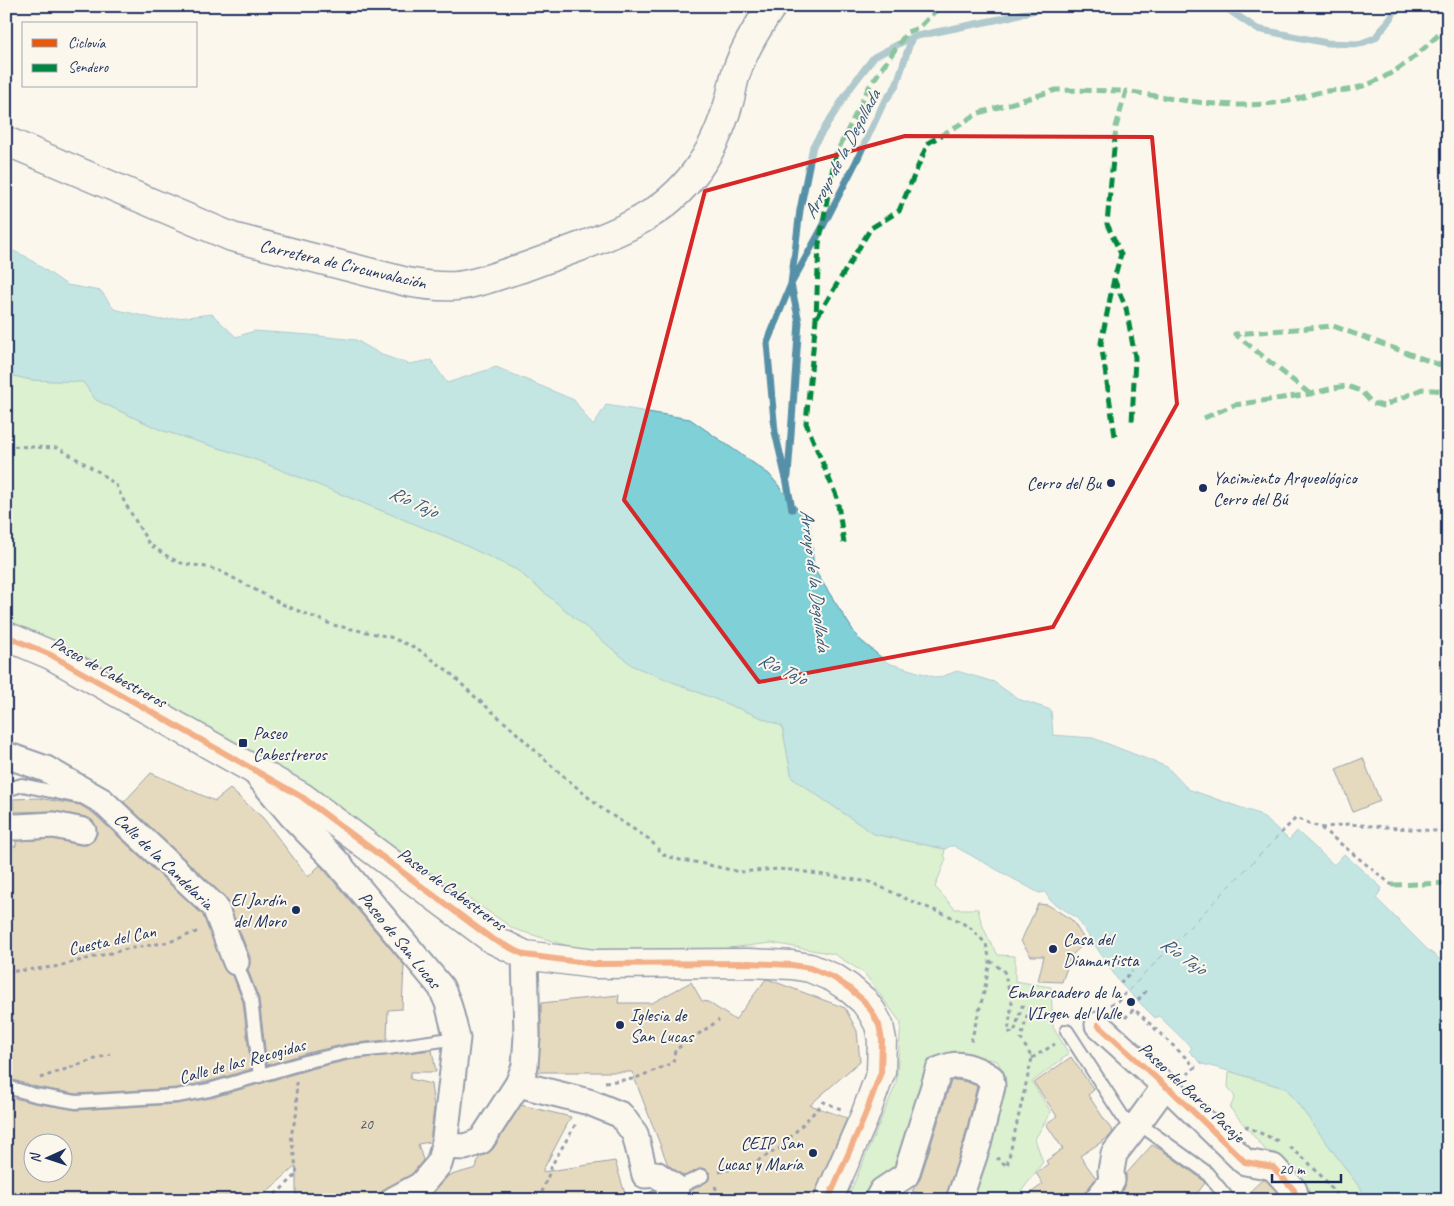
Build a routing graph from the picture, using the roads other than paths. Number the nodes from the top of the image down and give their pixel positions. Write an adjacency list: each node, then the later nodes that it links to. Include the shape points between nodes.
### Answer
1 (772, 6): 2 (street, Carretera de Circunvalación, via 748,46 702,164 662,206 613,234 544,260 457,286 407,282 232,237)
2 (6, 141)
3 (6, 636): 5 (street, Paseo de Cabestreros, via 51,655)
4 (6, 755): 7 (street, Calle de la Candelaria, via 46,769)
5 (253, 770): 10 (street, Paseo de Cabestreros, via 302,797 492,939); 14 (street, Paseo de San Lucas, via 336,861 441,987)
6 (6, 790): 7 (lane, via 22,785)
7 (102, 801): 11 (street, Calle de la Candelaria, via 215,907)
8 (6, 826): 9 (street, via 54,825)
9 (83, 831)
10 (525, 955): 16 (street, via 527,1036 525,1066); 26 (street, Paseo de Cabestreros, via 594,964 792,965 810,968 849,988 864,1001 879,1025 881,1072)
11 (236, 962): 15 (lane, via 251,1000)
12 (1098, 1025): 17 (street, Paseo del Barco Pasaje)
13 (1068, 1033): 19 (lane)
14 (457, 1038): 15 (lane, Calle de las Recogidas, via 348,1052); 20 (street, Paseo de San Lucas)
15 (260, 1076): 18 (lane, Calle de las Recogidas, via 177,1096 76,1102)
16 (518, 1084): 20 (street, via 481,1141 466,1147); 22 (street, via 589,1102 621,1115 635,1134 645,1175 656,1174)
17 (1164, 1086): 19 (street, Paseo del Barco Pasaje); 30 (street, Paseo del Barco Pasaje, via 1245,1162 1273,1167 1294,1190)
18 (9, 1088)
19 (1135, 1127): 23 (street, Paseo del Barco Pasaje, via 1114,1154); 29 (lane, via 1206,1172)
20 (444, 1146): 24 (street, Paseo de San Lucas, via 439,1164 421,1185)
21 (702, 1176): 22 (lane)
22 (676, 1188): 25 (lane)
23 (1104, 1191)
24 (393, 1200)
25 (651, 1200)
26 (828, 1200)
27 (877, 1200): 28 (street, via 882,1191 906,1175 939,1070 952,1065 984,1073 991,1078 992,1086 978,1144)
28 (959, 1200)
29 (1229, 1200)
30 (1296, 1200)

